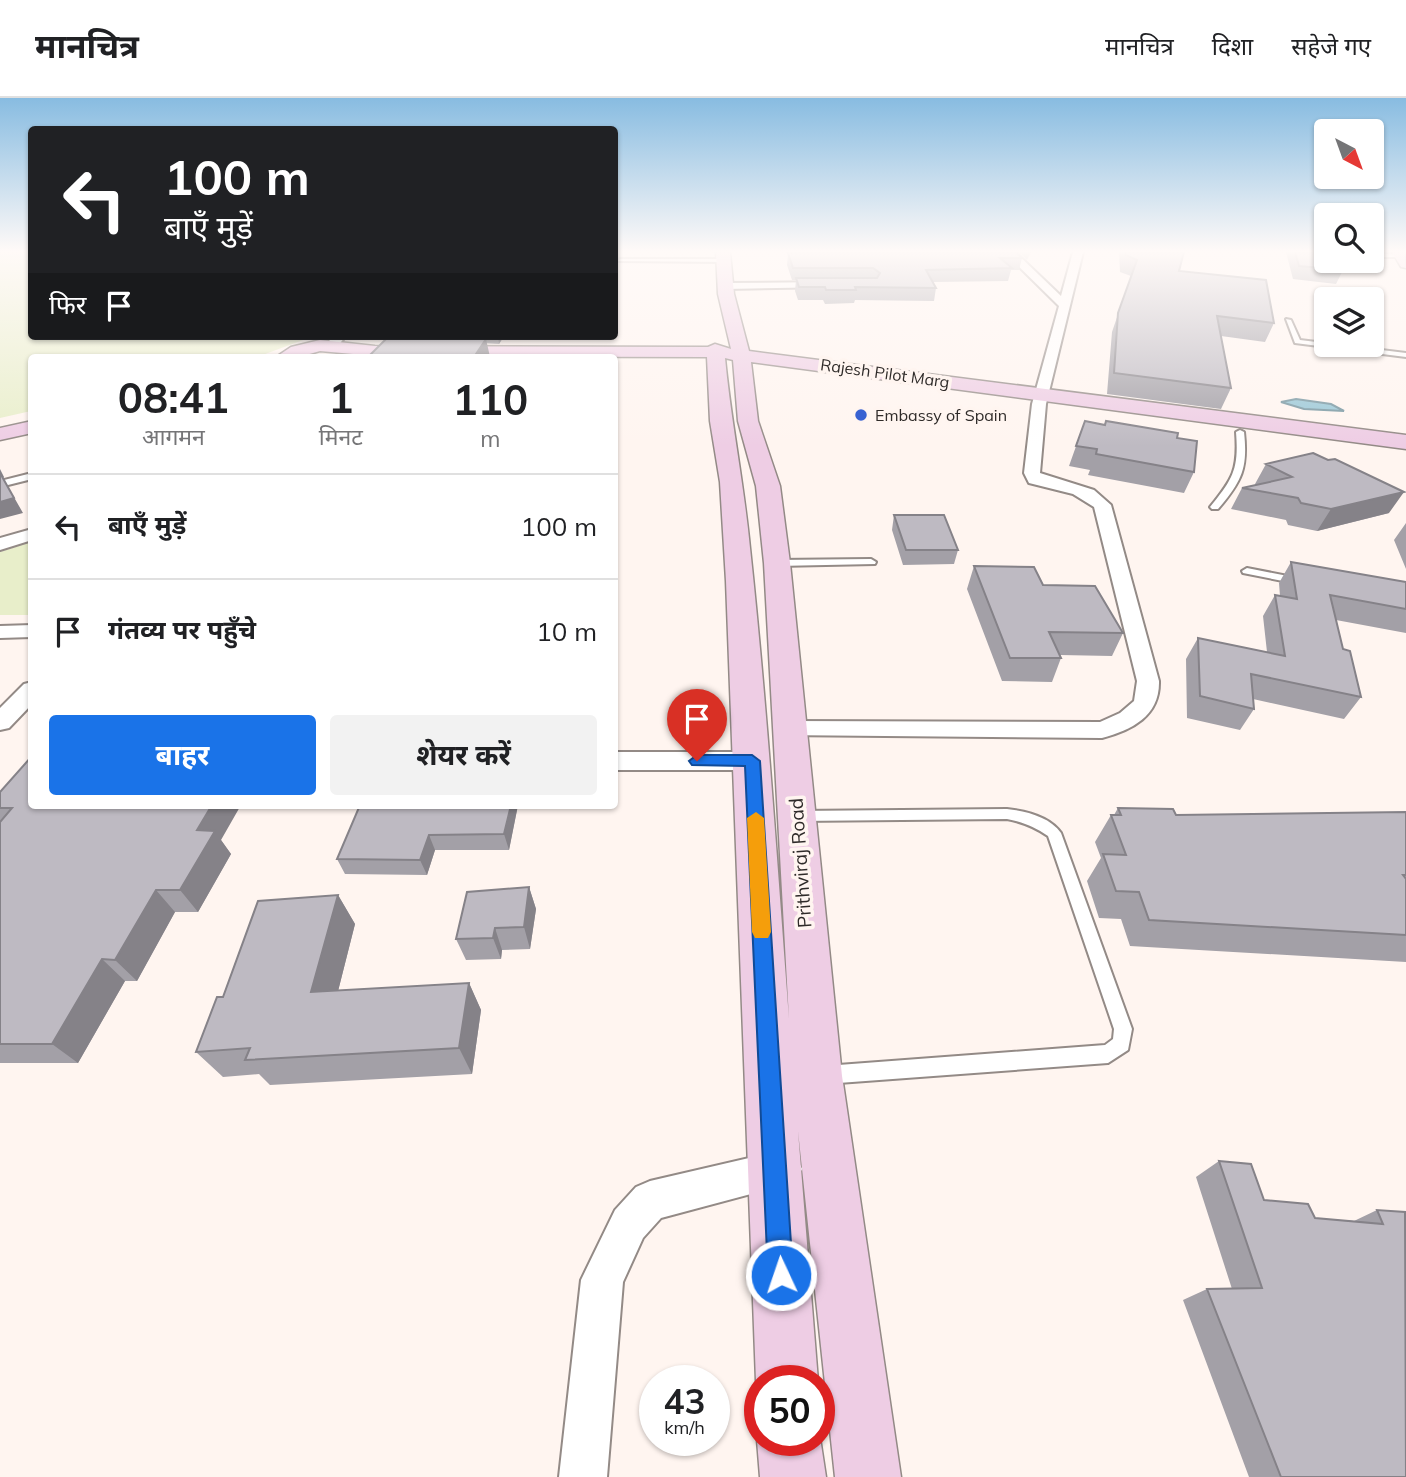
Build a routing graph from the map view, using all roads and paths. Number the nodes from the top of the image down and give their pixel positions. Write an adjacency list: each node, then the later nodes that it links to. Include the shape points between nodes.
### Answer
1 (726, 316): 7 (main road, Prithviraj Road)
2 (1062, 316): 10 (street)
3 (1288, 320): 8 (lane, via 1297,342)
4 (336, 340): 5 (main road); 6 (main road, Rajesh Pilot Marg)
5 (292, 354)
6 (361, 354): 7 (main road, Rajesh Pilot Marg)
7 (726, 355): 9 (main road); 10 (main road, Rajesh Pilot Marg); 10 (main road, Rajesh Pilot Marg); 24 (main road, Prithviraj Road, via 768,486); 33 (main road, Prithviraj Road, via 720,421 734,507)
8 (1406, 355)
9 (618, 357)
10 (1041, 399): 14 (main road, Rajesh Pilot Marg); 16 (main road, Rajesh Pilot Marg); 31 (street, via 1032,473 1035,479 1082,491 1102,505 1148,681 1149,695 1142,710 1130,720 1102,730)
11 (28, 422): 13 (main road)
12 (28, 428): 15 (main road)
13 (0, 429)
14 (1240, 432): 17 (main road, Rajesh Pilot Marg); 20 (lane, via 1243,464 1238,481)
15 (0, 434)
16 (1406, 442)
17 (1406, 460)
18 (28, 476): 19 (lane)
19 (0, 484)
20 (1215, 507)
21 (28, 535): 22 (street)
22 (0, 544)
23 (871, 562): 24 (lane)
24 (777, 563): 31 (main road, Prithviraj Road)
25 (1247, 571): 26 (lane)
26 (1313, 584)
27 (28, 631): 28 (street)
28 (0, 632)
29 (28, 693): 30 (street)
30 (0, 722)
31 (788, 729): 34 (main road, Prithviraj Road)
32 (618, 761): 33 (street)
33 (752, 761): 37 (main road, Prithviraj Road)
34 (796, 816): 35 (main road, Prithviraj Road); 35 (lane, via 1007,814 1041,823 1054,834 1123,1029 1122,1044 1108,1054)
35 (817, 1076): 36 (main road, Prithviraj Road)
36 (828, 1166): 37 (street); 42 (main road, Prithviraj Road)
37 (774, 1169): 38 (main road, Prithviraj Road); 40 (street, via 650,1200 629,1224 602,1280)
38 (786, 1365)
39 (791, 1456): 41 (main road)
40 (583, 1477)
41 (793, 1477)
42 (868, 1477)

